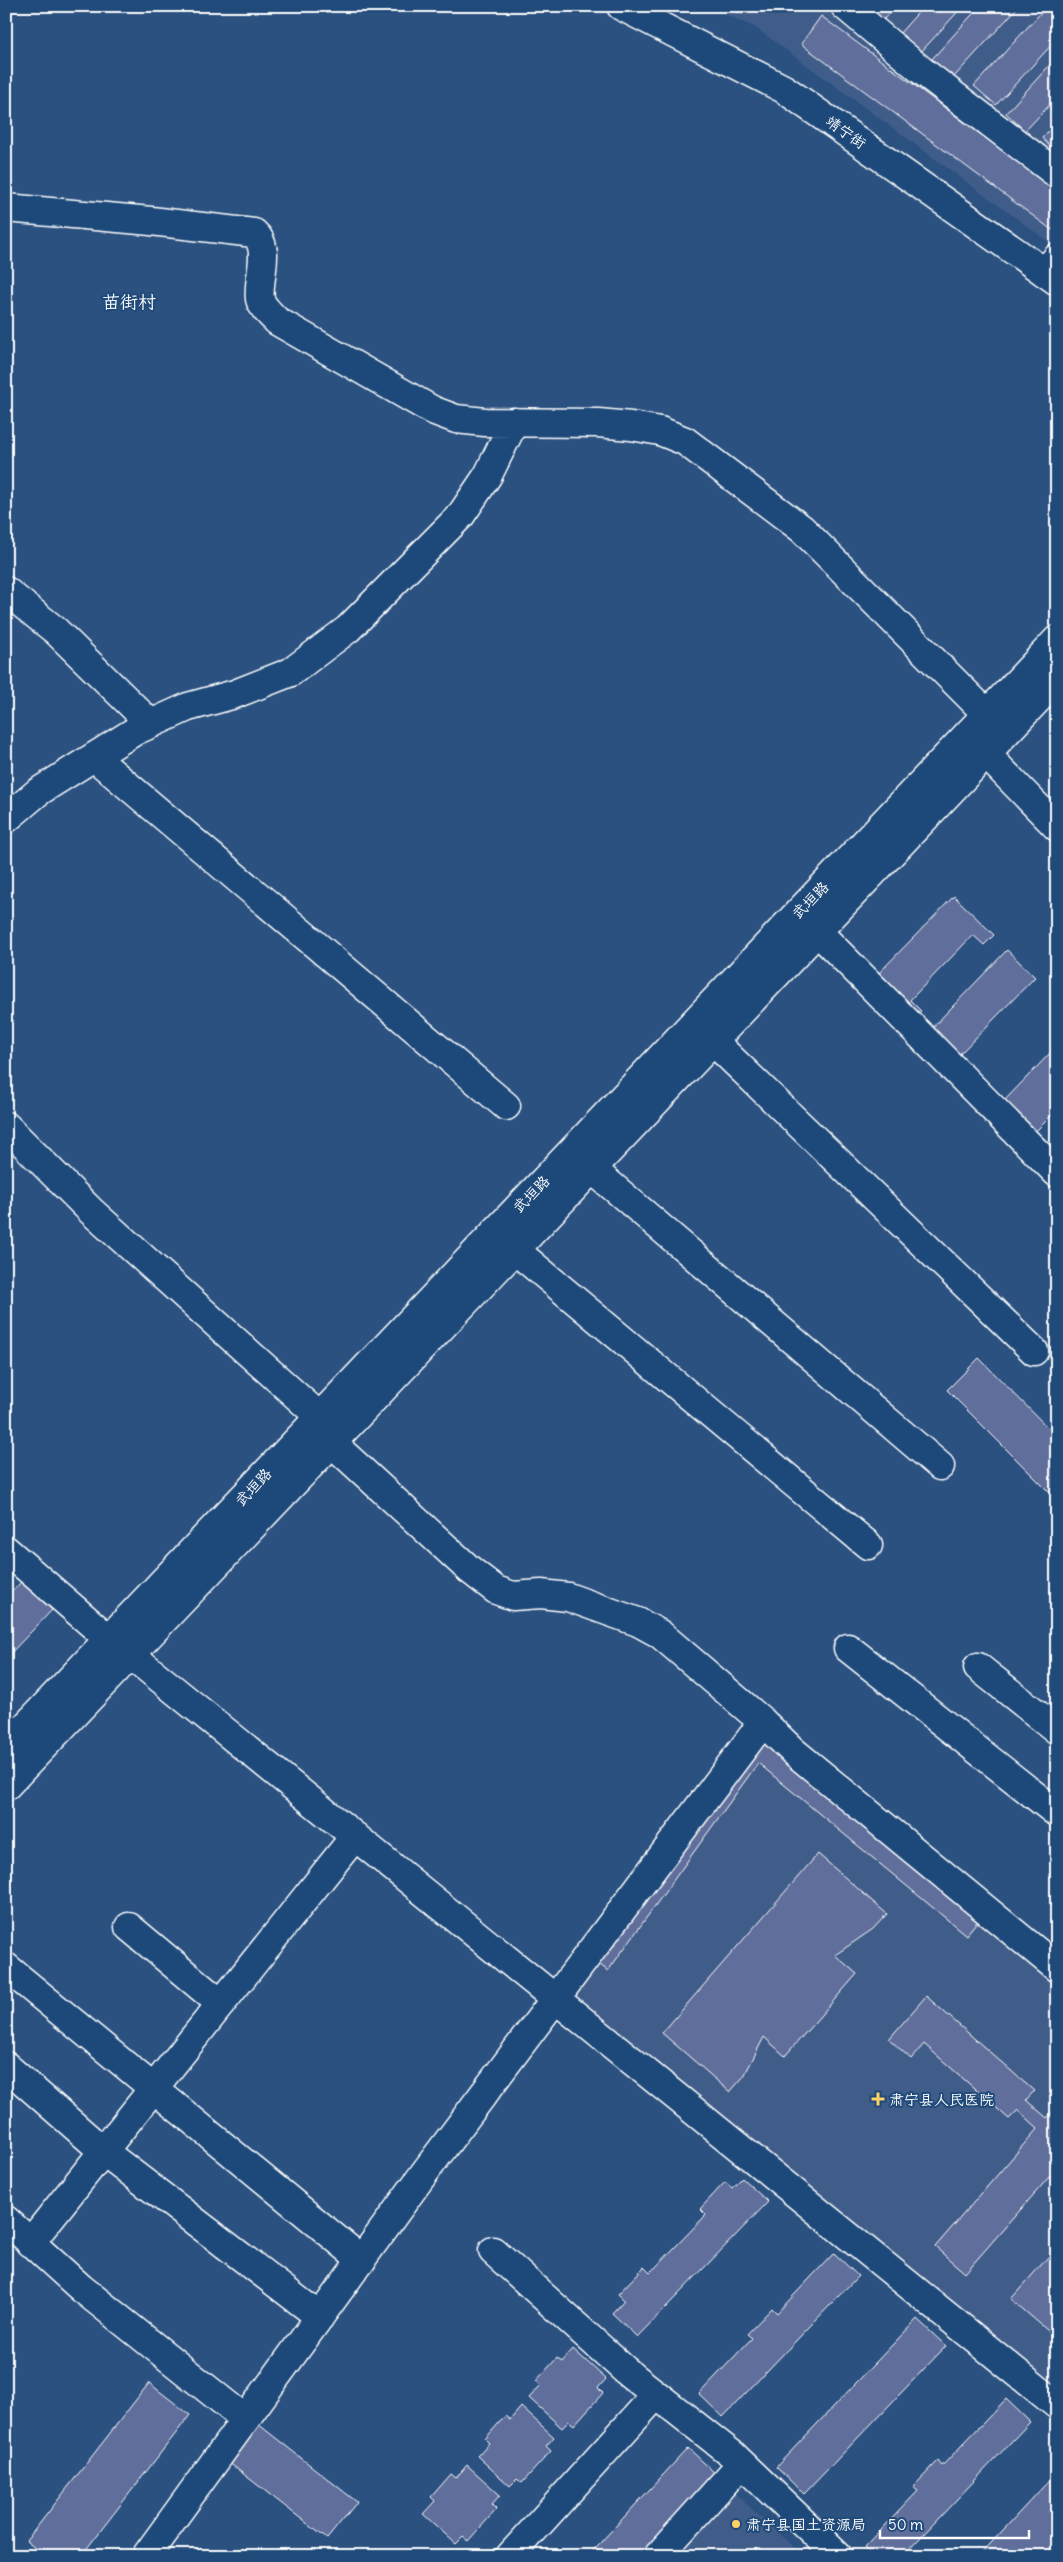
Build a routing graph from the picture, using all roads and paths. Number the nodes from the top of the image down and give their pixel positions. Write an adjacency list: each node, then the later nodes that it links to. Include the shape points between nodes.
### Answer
1 (621, 6): 5 (street, 靖宁街, via 784,89)
2 (845, 6): 3 (street, via 921,70)
3 (1057, 174)
4 (6, 208): 6 (street, via 254,233 262,244 260,299 277,321 432,410 456,419)
5 (1053, 270)
6 (514, 422): 10 (street, via 631,426 685,441 802,529); 11 (street, via 488,475 461,515 348,629 291,672 235,694 188,707)
7 (6, 591): 11 (street, via 56,631)
8 (1057, 640): 10 (street, 武垣路)
9 (1057, 679): 12 (street, 武垣路)
10 (987, 714): 24 (street, 武垣路)
11 (151, 724): 13 (street)
12 (986, 754): 15 (street); 16 (street, 武垣路)
13 (94, 757): 14 (street, via 38,792); 18 (street)
14 (6, 819)
15 (1057, 827)
16 (817, 931): 17 (street, 武垣路); 21 (street)
17 (712, 1041): 20 (street, 武垣路); 23 (street)
18 (506, 1106)
19 (6, 1126): 24 (street, via 91,1211)
20 (592, 1169): 22 (street, 武垣路); 26 (street)
21 (1057, 1173)
22 (515, 1250): 25 (street, 武垣路); 27 (street)
23 (1034, 1351)
24 (320, 1417): 29 (street, 武垣路)
25 (332, 1443): 31 (street, 武垣路); 33 (street, via 496,1590 513,1596 542,1594 568,1597 638,1622 660,1634)
26 (940, 1466)
27 (868, 1545)
28 (6, 1550): 29 (street)
29 (109, 1639): 35 (street, 武垣路)
30 (848, 1648): 37 (street)
31 (131, 1655): 36 (street, 武垣路); 38 (street)
32 (978, 1667): 34 (street)
33 (763, 1722): 41 (street, via 793,1751); 42 (street)
34 (1057, 1730)
35 (6, 1747)
36 (6, 1786)
37 (1057, 1813)
38 (355, 1836): 42 (street); 43 (street)
39 (129, 1927): 43 (street)
40 (6, 1967): 45 (street)
41 (1057, 1968)
42 (556, 2000): 50 (street); 53 (street)
43 (221, 2004): 45 (street)
44 (6, 2066): 46 (street)
45 (153, 2089): 46 (street); 50 (street)
46 (103, 2151): 48 (street); 51 (street)
47 (6, 2220): 48 (street)
48 (30, 2243): 54 (street, via 80,2288)
49 (493, 2251): 52 (street)
50 (362, 2260): 51 (street)
51 (320, 2317): 54 (street)
52 (656, 2395): 55 (street); 57 (street)
53 (1057, 2405)
54 (245, 2419): 56 (street)
55 (742, 2464): 58 (street); 59 (street)
56 (146, 2556)
57 (510, 2556)
58 (658, 2556)
59 (838, 2556)

